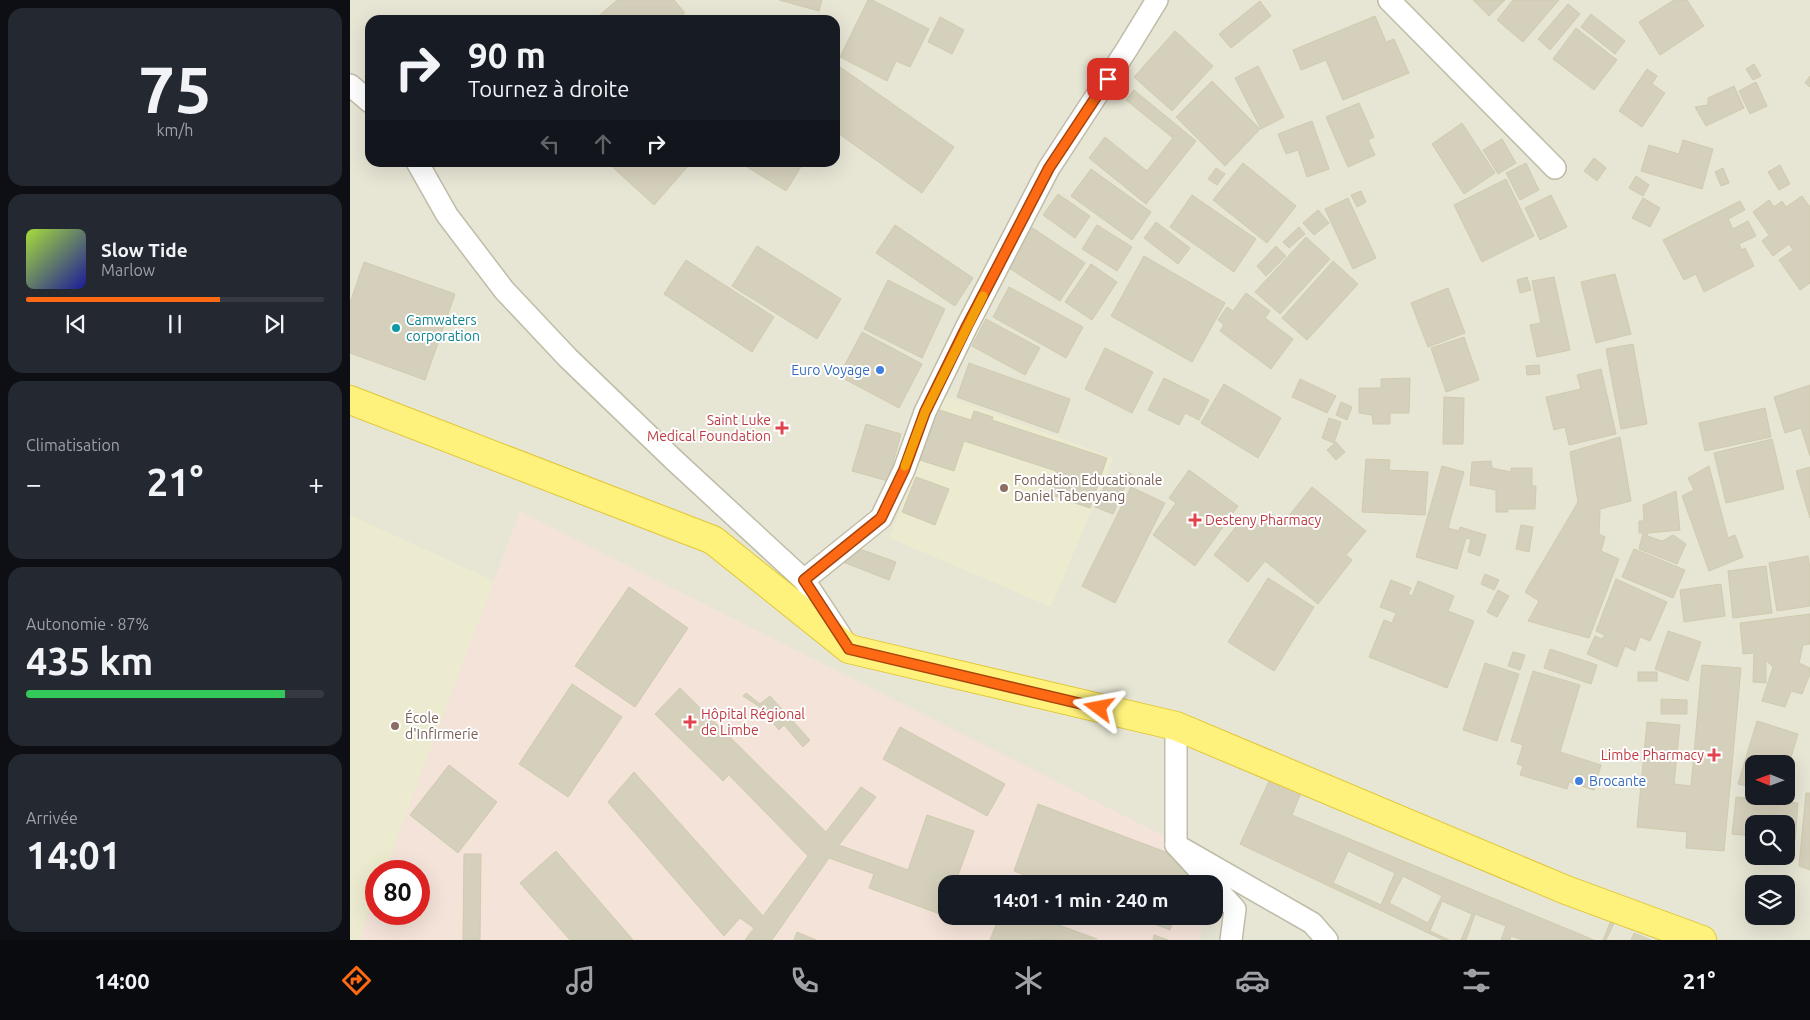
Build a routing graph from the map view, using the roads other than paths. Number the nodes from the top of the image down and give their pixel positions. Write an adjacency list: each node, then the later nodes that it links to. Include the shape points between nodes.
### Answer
1 (1158, 0): 8 (street, via 1049,168 925,412 904,470 881,518)
2 (1389, 0): 6 (street)
3 (350, 85): 4 (street)
4 (365, 98)
5 (420, 167): 8 (street, via 447,215 504,290 568,358)
6 (1555, 168)
7 (350, 400): 9 (highway, via 713,540)
8 (804, 580): 9 (street)
9 (849, 649): 10 (highway)
10 (1176, 726): 11 (street); 16 (highway, via 1566,890)
11 (1176, 845): 12 (street); 15 (street, via 1312,923)
12 (1204, 875)
13 (1223, 896): 14 (street, via 1235,909)
14 (1231, 940)
15 (1327, 940)
16 (1702, 940)

